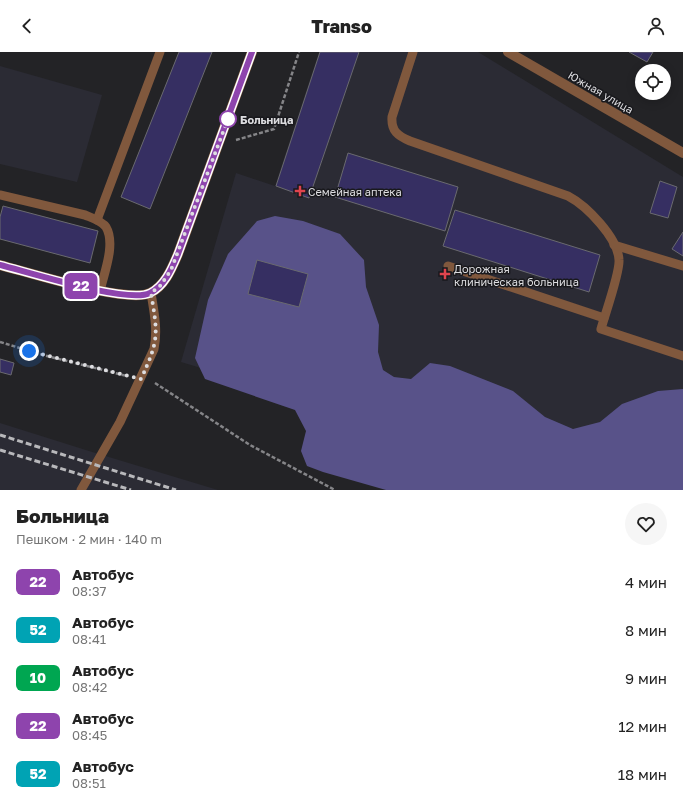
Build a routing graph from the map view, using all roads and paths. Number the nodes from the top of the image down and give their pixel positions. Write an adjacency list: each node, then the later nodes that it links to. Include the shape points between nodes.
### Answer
1 (160, 52): 9 (lane)
2 (252, 52): 15 (street, via 178,254 166,278)
3 (299, 52): 6 (path, via 274,129)
4 (413, 52): 10 (lane, via 391,124 401,137 568,196 588,209)
5 (508, 52): 7 (street, Южная улица)
6 (236, 140)
7 (683, 152)
8 (0, 195): 9 (lane)
9 (97, 220): 14 (lane, via 105,226 110,239)
10 (614, 245): 13 (lane); 16 (lane, via 619,260 618,268)
11 (0, 265): 14 (street)
12 (448, 266): 16 (lane)
13 (683, 266)
14 (100, 291): 15 (street, via 135,296)
15 (151, 293): 19 (lane, via 157,337)
16 (604, 318): 18 (lane, via 601,329)
17 (0, 342): 19 (path)
18 (683, 356)
19 (141, 379): 21 (lane)
20 (155, 383): 22 (path, via 250,445)
21 (81, 490)
22 (335, 490)

